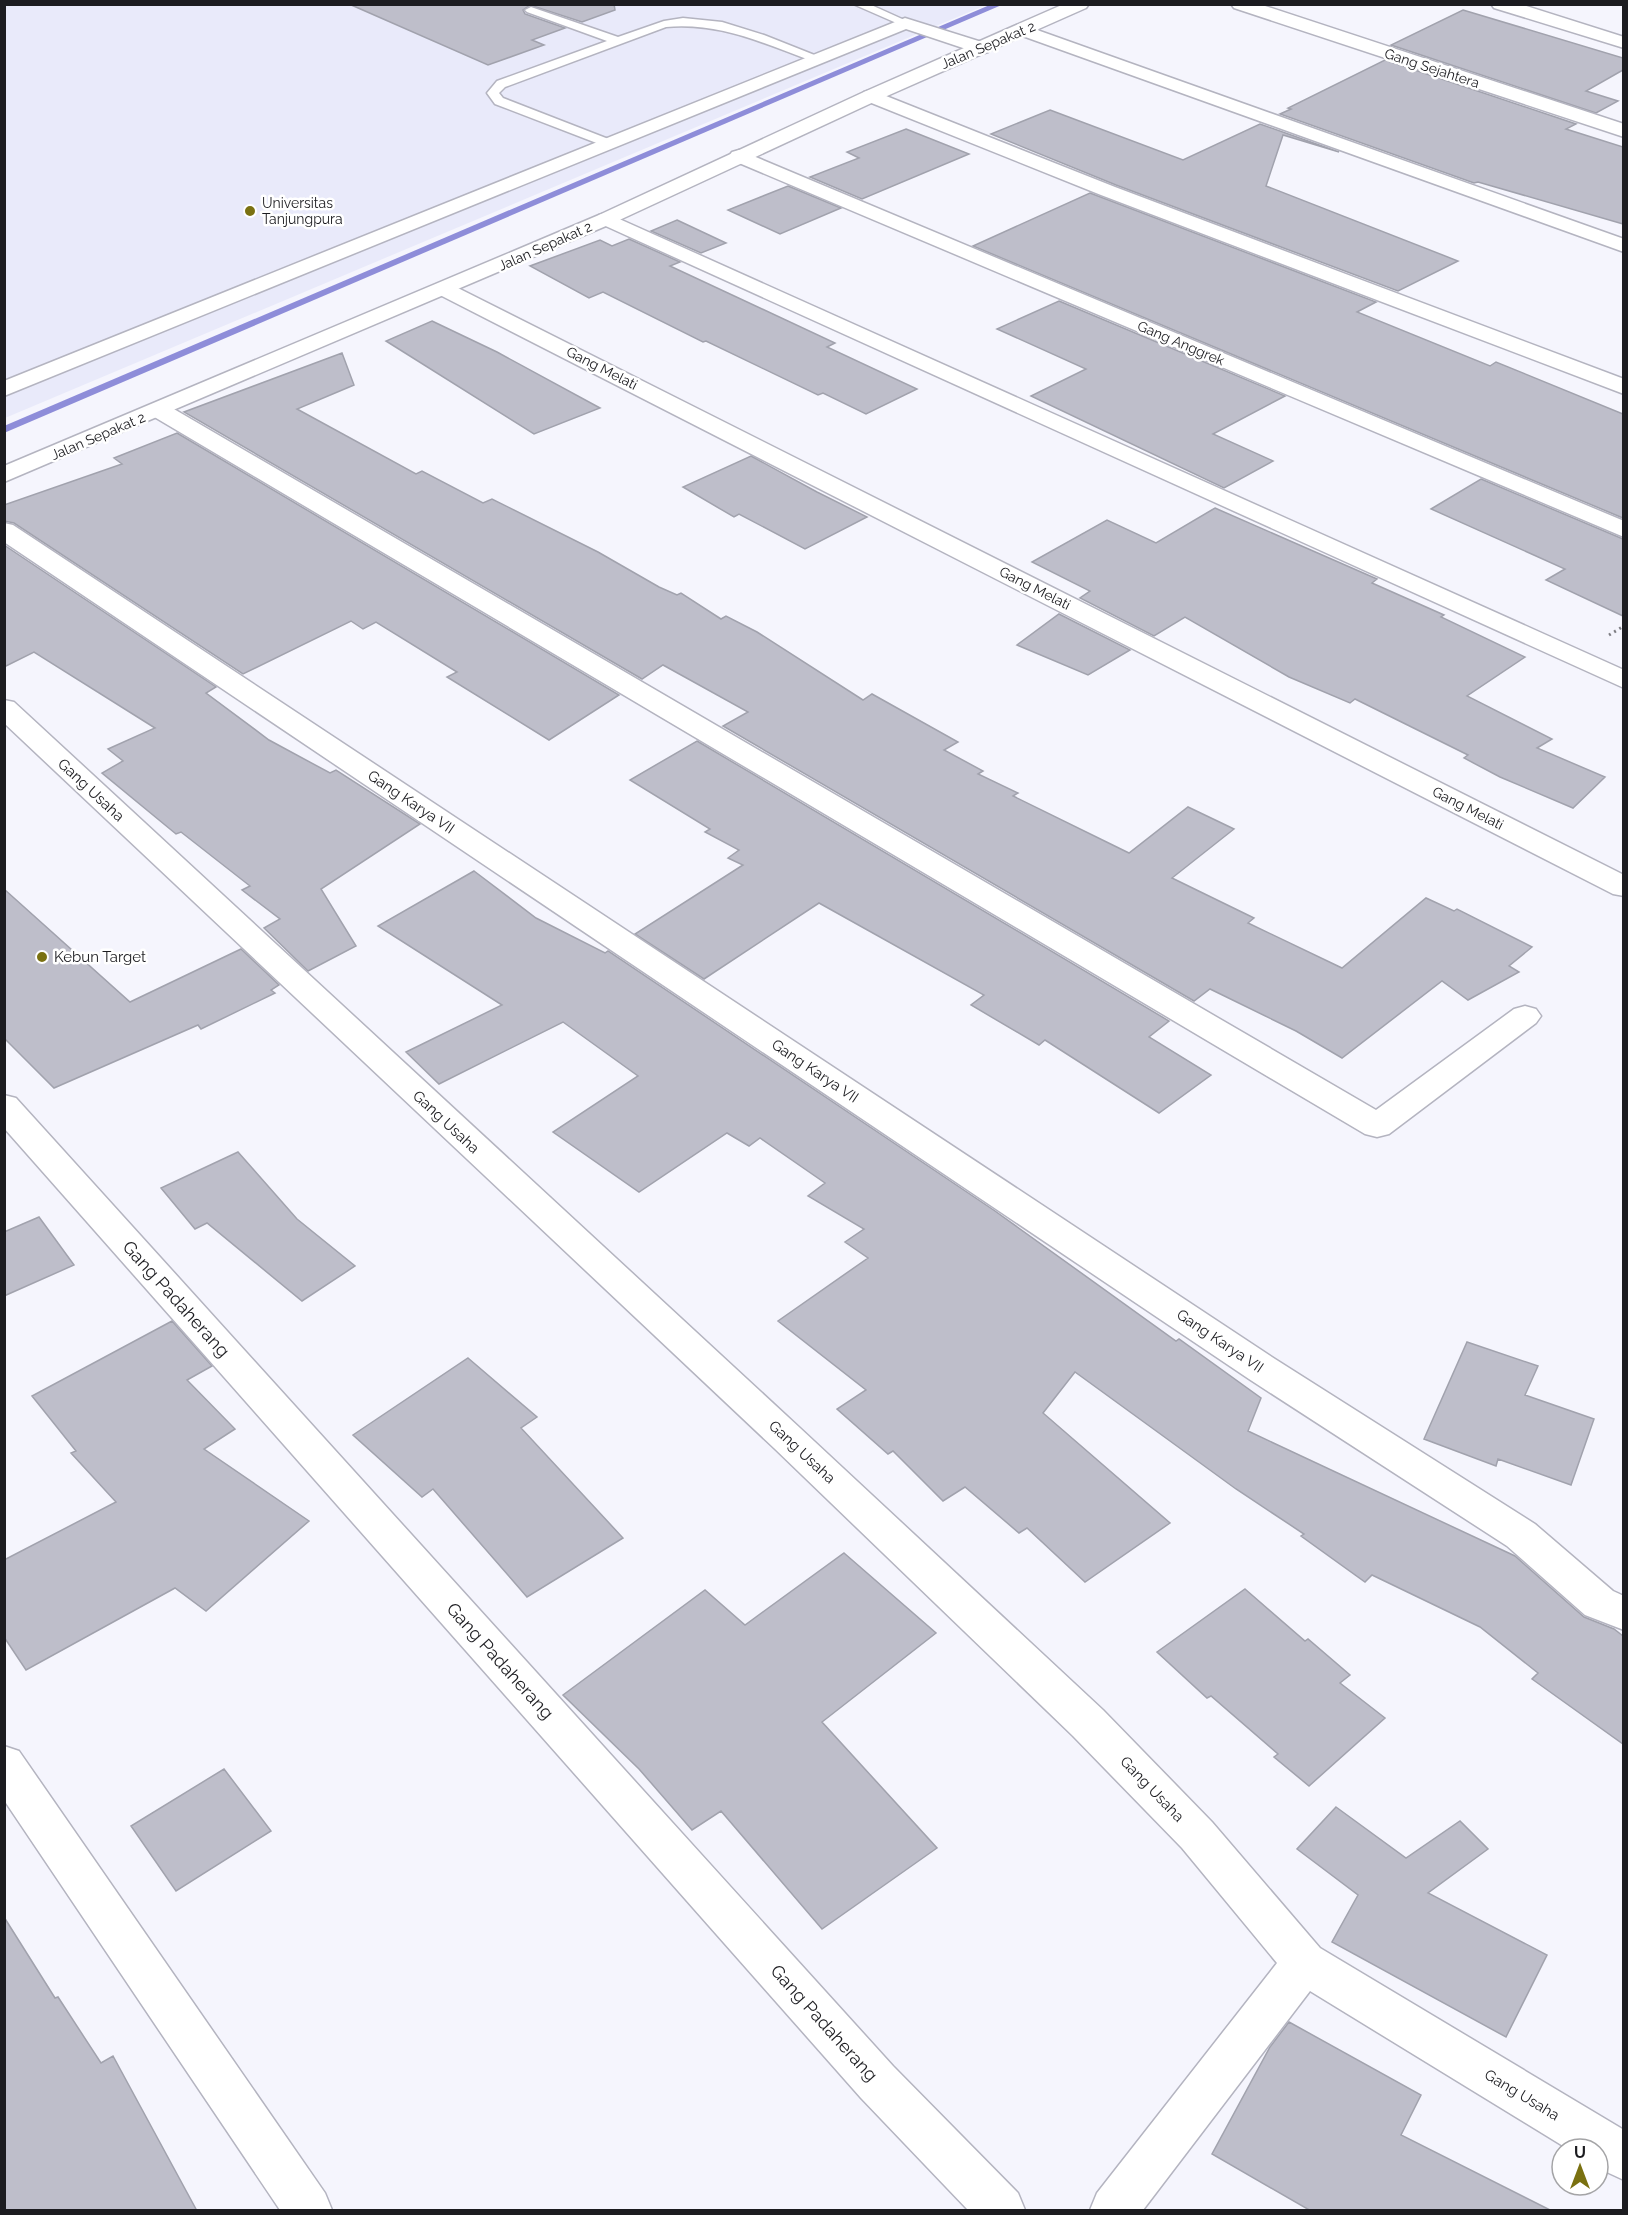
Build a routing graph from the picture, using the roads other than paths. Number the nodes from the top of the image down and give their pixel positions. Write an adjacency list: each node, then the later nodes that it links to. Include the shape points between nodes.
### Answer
1 (858, 4): 6 (lane)
2 (1080, 4): 7 (street, Jalan Sepakat 2)
3 (1240, 4): 13 (street, Gang Sejahtera)
4 (1500, 4): 9 (street)
5 (531, 10): 8 (lane)
6 (905, 19): 10 (street); 11 (street)
7 (1023, 30): 10 (street, Jalan Sepakat 2); 17 (street)
8 (618, 41): 11 (lane, via 674,22 712,22); 14 (lane, via 501,84 493,93 499,101)
9 (1623, 43)
10 (981, 48): 12 (street, Jalan Sepakat 2)
11 (816, 57): 14 (street)
12 (871, 96): 15 (street, Jalan Sepakat 2); 19 (street, via 1108,191)
13 (1623, 131)
14 (607, 143): 20 (street)
15 (739, 156): 16 (street, Jalan Sepakat 2); 24 (street, Gang Anggrek)
16 (606, 219): 18 (street, Jalan Sepakat 2); 25 (street)
17 (1623, 246)
18 (446, 289): 21 (street, Jalan Sepakat 2); 27 (street, Gang Melati)
19 (1623, 387)
20 (4, 388)
21 (159, 410): 22 (street, Jalan Sepakat 2); 28 (street, via 1377,1126)
22 (4, 475)
23 (4, 530): 30 (street, Gang Karya VII, via 1243,1356 1521,1535 1599,1603)
24 (1623, 530)
25 (1623, 680)
26 (4, 708): 32 (street, Gang Usaha, via 1088,1723 1197,1835)
27 (1623, 887)
28 (1525, 1016)
29 (4, 1106): 35 (street, Gang Padaherang, via 878,2082)
30 (1623, 1614)
31 (4, 1764): 34 (street)
32 (1304, 1963): 33 (street, Gang Usaha); 36 (street)
33 (1623, 2157)
34 (308, 2211)
35 (1001, 2211)
36 (1114, 2211)

